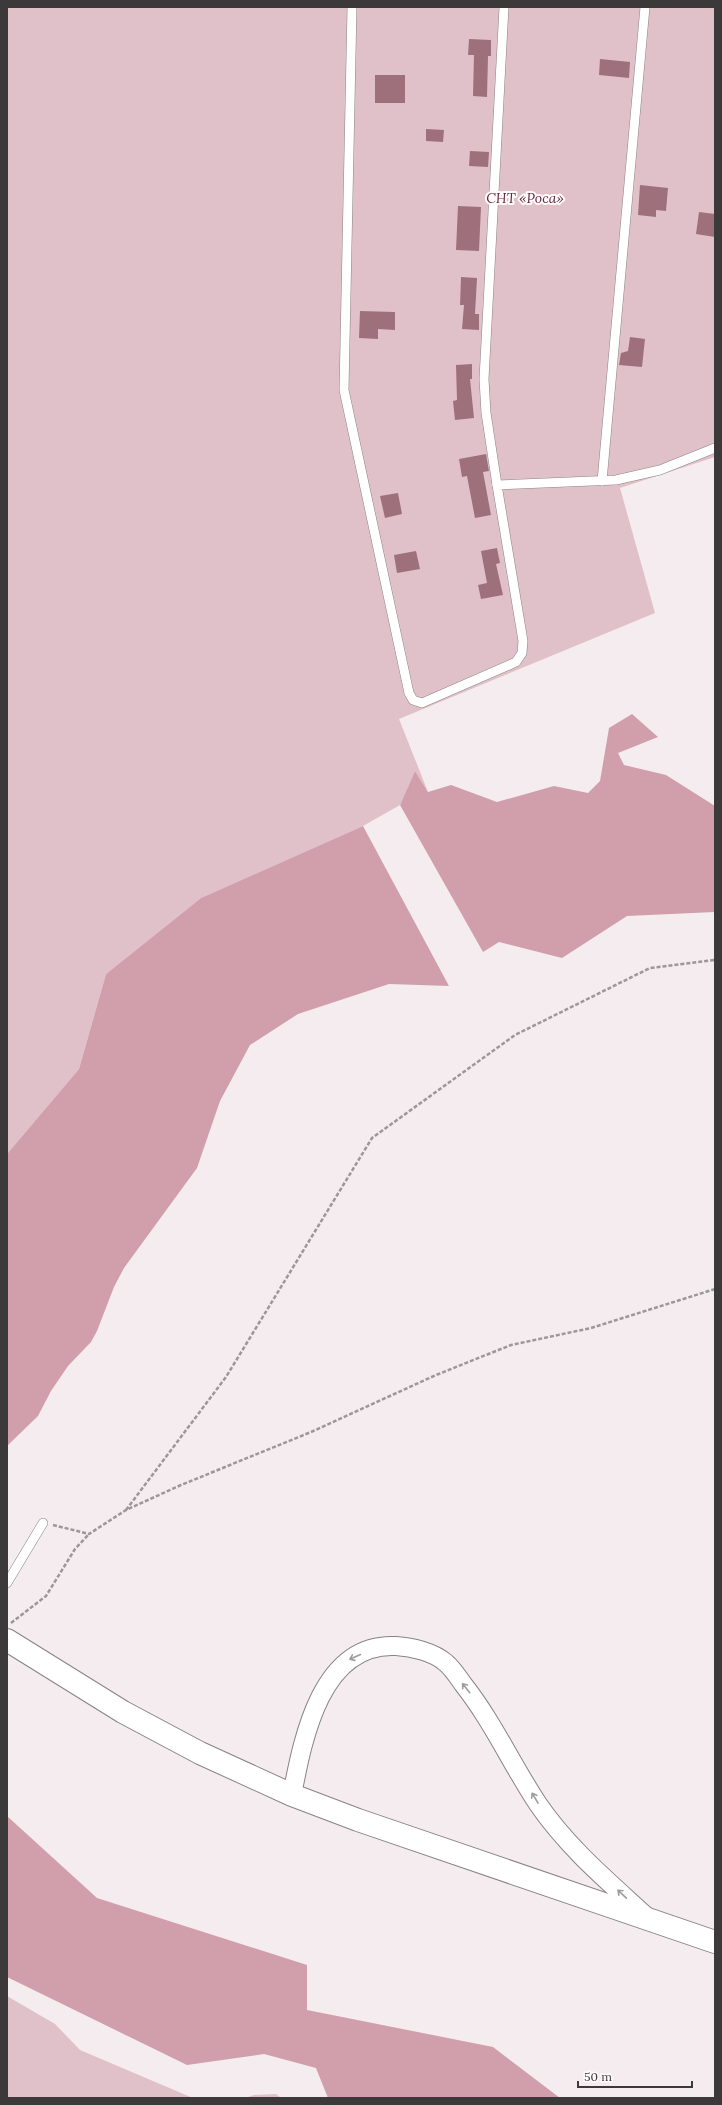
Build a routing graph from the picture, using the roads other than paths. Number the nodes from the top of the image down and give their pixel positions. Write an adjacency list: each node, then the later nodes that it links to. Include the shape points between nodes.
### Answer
1 (352, 7): 6 (lane, via 344,390 409,694 412,700 417,702 516,662 522,653 523,641)
2 (504, 7): 6 (lane, via 484,379 486,413)
3 (645, 7): 5 (lane)
4 (715, 448): 5 (lane, via 660,470)
5 (602, 481): 6 (lane)
6 (498, 485)
7 (44, 1523): 8 (lane)
8 (7, 1583)
9 (7, 1640): 10 (main road, via 137,1719 200,1753)
10 (292, 1795): 11 (main road); 11 (street, one-way to 10, via 585,1860 539,1805 477,1702 446,1662 415,1647 381,1646 348,1660 327,1683 304,1740)
11 (651, 1921): 12 (main road)
12 (715, 1942)

